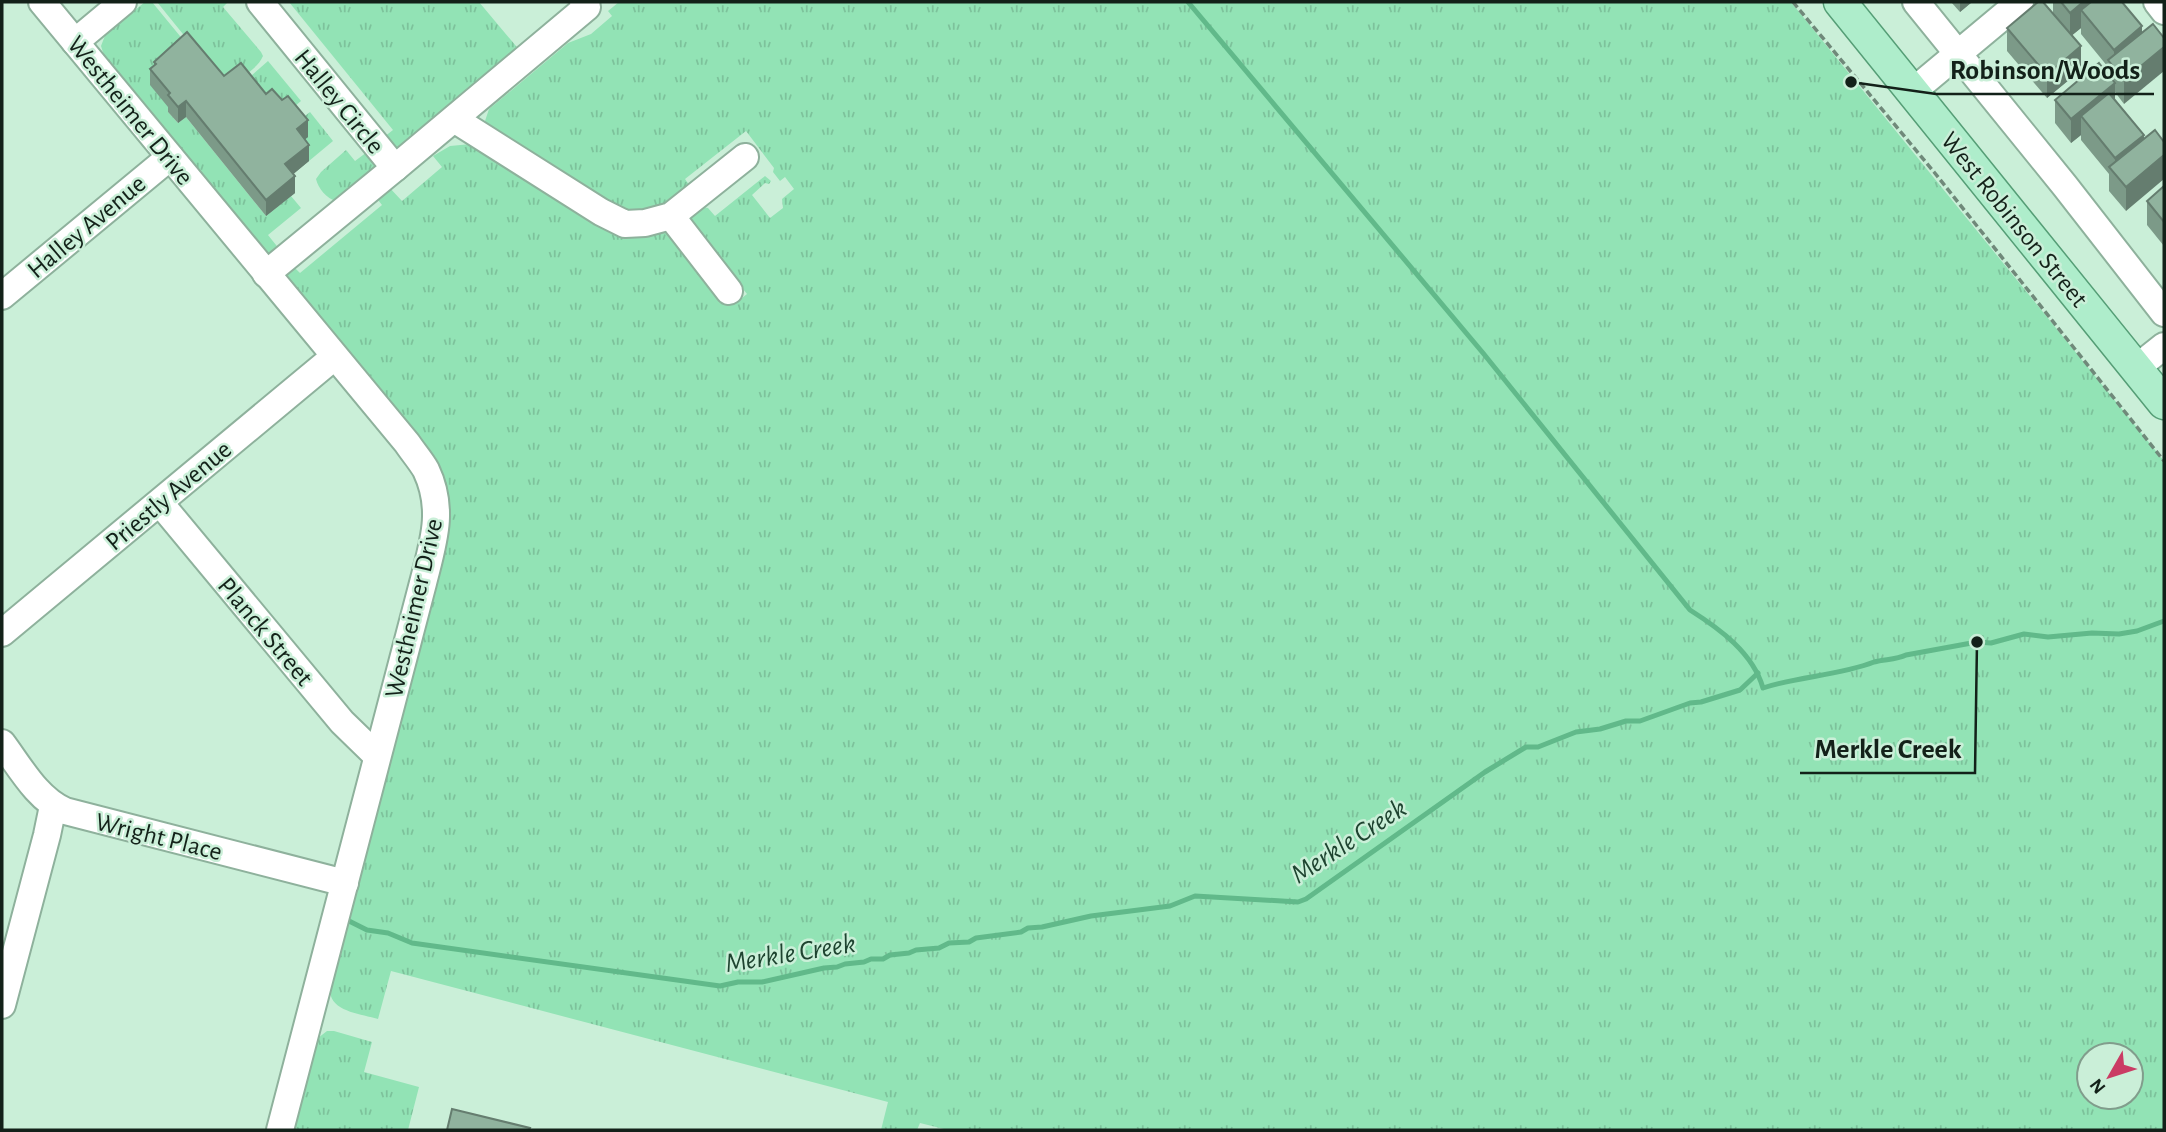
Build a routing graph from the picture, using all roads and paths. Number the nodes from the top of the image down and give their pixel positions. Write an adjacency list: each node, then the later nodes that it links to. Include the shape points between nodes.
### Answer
1 (42, 2): 11 (street, Westheimer Drive)
2 (123, 2): 11 (street)
3 (260, 2): 17 (street, Halley Circle)
4 (583, 2): 14 (street, via 587,7)
5 (1793, 2): 27 (path)
6 (1840, 2): 13 (main road, West Robinson Street)
7 (1916, 2): 12 (street)
8 (2020, 2): 12 (street)
9 (2157, 2): 10 (street)
10 (2164, 11)
11 (75, 42): 15 (street, Westheimer Drive)
12 (1958, 54): 13 (street); 22 (street)
13 (1912, 92): 25 (main road, West Robinson Street)
14 (454, 118): 17 (street); 18 (street, via 614,220 645,223)
15 (170, 157): 19 (street, Westheimer Drive); 21 (street, Halley Avenue)
16 (745, 157): 18 (street)
17 (395, 168): 19 (street, Halley Circle)
18 (671, 216): 20 (street)
19 (265, 274): 24 (street, Westheimer Drive)
20 (729, 291)
21 (2, 296)
22 (2164, 313)
23 (2164, 346): 25 (street)
24 (334, 357): 28 (street, Priestly Avenue); 31 (street, Westheimer Drive, via 425,468 436,502 433,542)
25 (2136, 369): 26 (main road, West Robinson Street)
26 (2164, 403)
27 (2164, 461)
28 (160, 503): 29 (street, Priestly Avenue); 31 (street, Planck Street, via 342,722)
29 (2, 633)
30 (2, 743): 32 (street)
31 (377, 755): 33 (street, Westheimer Drive)
32 (53, 806): 33 (street, Wright Place); 34 (street)
33 (345, 883): 35 (street, Westheimer Drive)
34 (2, 1005)
35 (280, 1130)

